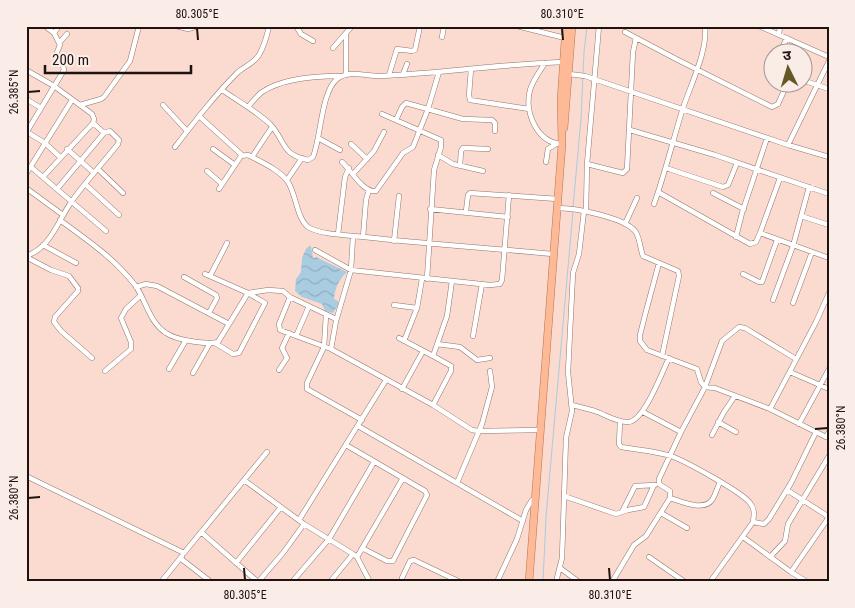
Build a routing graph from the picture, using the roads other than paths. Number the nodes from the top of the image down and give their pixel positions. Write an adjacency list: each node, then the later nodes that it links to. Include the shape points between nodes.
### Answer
1 (45, 26): 19 (street)
2 (58, 26): 19 (street)
3 (139, 26): 54 (street, via 130,61 104,97)
4 (176, 26): 5 (street, via 188,29)
5 (198, 26)
6 (270, 26): 47 (street, via 257,58)
7 (296, 26): 27 (street, via 301,34)
8 (352, 26): 20 (street)
9 (420, 26): 41 (street, via 415,50 398,49)
10 (444, 26): 23 (street)
11 (517, 26): 24 (street)
12 (566, 26): 24 (highway)
13 (572, 26): 40 (highway)
14 (598, 26): 43 (street)
15 (705, 26): 36 (street, via 706,41)
16 (759, 26): 22 (street)
17 (780, 26): 22 (street)
18 (625, 32): 25 (street)
19 (54, 33): 29 (street)
20 (346, 33): 30 (street); 42 (street)
21 (67, 34): 29 (street)
22 (779, 35): 26 (street)
23 (442, 37)
24 (565, 38): 32 (highway)
25 (636, 38): 36 (street); 49 (street)
26 (787, 38): 28 (street); 31 (street)
27 (313, 41)
28 (785, 42)
29 (59, 43): 46 (street, via 55,57 64,70)
30 (333, 48)
31 (829, 59): 45 (street)
32 (564, 62): 33 (street); 68 (highway)
33 (545, 63): 35 (street); 58 (street, via 531,89)
34 (407, 64): 39 (street)
35 (471, 69): 38 (street); 58 (street, via 470,100)
36 (696, 69): 50 (street, via 772,107 778,104); 59 (street)
37 (26, 70): 46 (street)
38 (439, 72): 39 (street); 57 (street)
39 (403, 74): 41 (street)
40 (572, 74): 43 (street); 68 (highway)
41 (390, 75): 42 (street)
42 (344, 76): 55 (street, via 316,76 284,83 263,92); 73 (street, via 335,82 327,97)
43 (593, 79): 49 (street); 97 (street)
44 (812, 83): 45 (street)
45 (817, 85): 48 (street); 80 (street)
46 (54, 86): 52 (street); 56 (street)
47 (222, 90): 55 (street); 61 (street)
48 (829, 90)
49 (631, 92): 59 (street); 65 (street)
50 (783, 92)
51 (26, 99): 56 (street)
52 (72, 100): 54 (street); 76 (street)
53 (163, 105): 70 (street)
54 (80, 106): 63 (street, via 94,116)
55 (248, 107): 64 (street)
56 (41, 108): 69 (street)
57 (428, 109): 62 (street, via 406,103); 66 (street); 67 (street, via 463,119 494,121)
58 (529, 109): 78 (street, via 542,136)
59 (683, 109): 74 (street); 75 (street)
60 (382, 114): 62 (street)
61 (199, 116): 70 (street); 85 (street)
62 (396, 120): 66 (street)
63 (93, 124): 72 (street); 81 (street)
64 (272, 128): 88 (street); 90 (street, via 288,151)
65 (630, 130): 75 (street); 97 (street, via 625,172)
66 (420, 131): 86 (street, via 440,139); 118 (street, via 413,147 403,153 376,191)
67 (495, 131)
68 (562, 131): 78 (highway)
69 (26, 132): 76 (street)
70 (187, 132): 79 (street)
71 (384, 132): 91 (street)
72 (104, 133): 92 (street); 103 (street, via 110,131 119,142)
73 (318, 138): 84 (street); 90 (street, via 313,157 308,160)
74 (767, 138): 80 (street); 102 (street)
75 (673, 142): 95 (street); 101 (street)
76 (45, 143): 87 (street); 99 (street)
77 (351, 144): 91 (street)
78 (559, 144): 94 (street, via 548,148); 127 (highway)
79 (175, 146)
80 (788, 146): 89 (street)
81 (67, 149): 87 (street); 92 (street)
82 (213, 149): 96 (street)
83 (488, 149): 98 (street, via 463,148)
84 (340, 150)
85 (242, 155): 88 (street); 96 (street)
86 (438, 155): 98 (street); 130 (street)
87 (60, 157): 108 (street)
88 (252, 157): 110 (street)
89 (829, 157)
90 (302, 158): 110 (street)
91 (367, 159): 107 (street)
92 (81, 161): 103 (street); 116 (street)
93 (342, 162): 100 (street)
94 (546, 162)
95 (737, 162): 102 (street); 113 (street)
96 (235, 164): 112 (street)
97 (587, 164): 134 (street)
98 (460, 166): 105 (street)
99 (31, 167): 106 (street); 108 (street)
100 (349, 168): 107 (street); 142 (street)
101 (666, 168): 113 (street, via 720,187); 119 (street)
102 (757, 169): 109 (street); 132 (street)
103 (96, 171): 111 (street); 120 (street)
104 (208, 171): 112 (street)
105 (483, 172)
106 (26, 174)
107 (354, 174): 118 (street)
108 (43, 178): 116 (street)
109 (780, 178): 114 (street); 143 (street)
110 (287, 180): 142 (street, via 305,224)
111 (85, 184): 128 (street); 135 (street)
112 (222, 184): 117 (street)
113 (726, 186): 126 (street)
114 (809, 187): 122 (street); 136 (street)
115 (26, 188): 137 (street)
116 (57, 189): 128 (street)
117 (219, 189)
118 (369, 190): 145 (street)
119 (658, 192): 129 (street); 146 (street)
120 (123, 193)
121 (713, 193): 126 (street)
122 (829, 194)
123 (509, 195): 127 (street); 133 (street, via 470,193); 138 (street)
124 (399, 196): 148 (street)
125 (638, 198): 139 (street)
126 (721, 198): 132 (street)
127 (558, 199): 131 (highway)
128 (71, 201): 137 (street); 141 (street)
129 (654, 204)
130 (430, 208): 133 (street); 150 (street)
131 (557, 208): 134 (street); 156 (highway)
132 (744, 209): 146 (street)
133 (466, 211): 138 (street)
134 (583, 211): 139 (street); 211 (street, via 579,254 573,273 568,372)
135 (119, 215)
136 (801, 216): 140 (street); 152 (street)
137 (62, 217): 151 (street); 167 (street, via 106,254)
138 (508, 217): 154 (street)
139 (625, 224): 160 (street, via 635,230 644,256)
140 (829, 225)
141 (106, 231)
142 (338, 234): 144 (street)
143 (760, 234): 146 (street, via 753,244); 147 (street)
144 (353, 236): 145 (street); 161 (street)
145 (362, 237): 148 (street)
146 (736, 237)
147 (777, 240): 152 (street); 162 (street, via 762,282)
148 (394, 241): 150 (street)
149 (227, 243): 168 (street, via 208,275)
150 (429, 244): 154 (street); 164 (street)
151 (43, 245): 157 (street); 159 (street)
152 (793, 246): 155 (street); 172 (street)
153 (315, 250): 161 (street)
154 (505, 251): 156 (street); 166 (street, via 500,284)
155 (812, 252): 158 (street); 173 (street)
156 (553, 254): 220 (highway)
157 (26, 256): 194 (street, via 73,280 78,291 55,316 54,322)
158 (829, 258)
159 (76, 263)
160 (659, 263): 193 (street, via 678,272 679,276); 193 (street, via 640,335 647,350)
161 (351, 270): 164 (street); 179 (street)
162 (743, 274)
163 (184, 278): 177 (street, via 216,295)
164 (425, 279): 165 (street); 176 (street)
165 (452, 281): 166 (street); 188 (street)
166 (482, 284): 183 (street)
167 (136, 287): 169 (street); 177 (street, via 146,284 157,286)
168 (248, 293): 171 (street, via 276,290); 180 (street); 187 (street, via 264,301 265,305 239,353 233,354)
169 (140, 296): 185 (street, via 165,333); 201 (street, via 121,318 131,349)
170 (828, 296): 197 (street)
171 (290, 297): 175 (street); 181 (street, via 278,326)
172 (773, 300)
173 (793, 303)
174 (394, 305): 176 (street)
175 (309, 306): 178 (street); 182 (street)
176 (417, 308): 186 (street)
177 (209, 314): 180 (street)
178 (326, 315): 179 (street); 189 (street)
179 (336, 319): 190 (street)
180 (228, 324): 187 (street, via 220,340)
181 (289, 333): 182 (street); 199 (street, via 282,348 287,358)
182 (296, 336): 189 (street)
183 (472, 336)
184 (398, 338): 186 (street)
185 (186, 340): 187 (street); 198 (street)
186 (404, 341): 191 (street)
187 (213, 343): 204 (street)
188 (438, 344): 192 (street); 195 (street, via 460,347 477,360)
189 (324, 347): 190 (street); 215 (street, via 307,389)
190 (331, 349): 205 (street)
191 (423, 351): 192 (street); 208 (street)
192 (433, 356): 212 (street, via 451,366)
193 (662, 356): 196 (street)
194 (92, 358)
195 (490, 358)
196 (669, 358): 207 (street, via 697,368); 214 (street)
197 (796, 359): 203 (street); 207 (street, via 739,327 722,341)
198 (169, 369)
199 (279, 370)
200 (829, 370): 206 (street)
201 (105, 371)
202 (490, 371): 221 (street, via 492,387)
203 (790, 372): 206 (street); 213 (street)
204 (193, 373)
205 (386, 380): 208 (street); 215 (street)
206 (820, 385): 209 (street); 218 (street)
207 (705, 387): 210 (street); 222 (street)
208 (402, 389): 212 (street)
209 (829, 389)
210 (735, 396): 213 (street); 217 (street)
211 (572, 405): 216 (street); 239 (street, via 566,438)
212 (433, 406): 221 (street)
213 (770, 409): 218 (street)
214 (643, 412): 216 (street, via 632,422); 222 (street)
215 (362, 420): 219 (street)
216 (620, 421): 229 (street, via 619,446)
217 (718, 422): 223 (street); 225 (street)
218 (799, 424): 224 (street)
219 (358, 426): 227 (street); 236 (street)
220 (540, 430): 221 (street); 240 (highway)
221 (478, 432): 236 (street)
222 (681, 432): 229 (street)
223 (736, 432)
224 (816, 432): 226 (street); 238 (street)
225 (712, 435)
226 (828, 436)
227 (346, 445): 231 (street); 247 (street)
228 (267, 452): 234 (street)
229 (670, 456): 235 (street); 237 (street)
230 (829, 456): 242 (street)
231 (374, 462): 233 (street); 254 (street)
232 (26, 476): 256 (street)
233 (403, 478): 255 (street); 255 (street, via 427,495 396,558 387,561)
234 (244, 480): 243 (street); 252 (street)
235 (720, 482): 241 (street, via 707,504 693,505); 249 (street, via 751,504)
236 (457, 483): 248 (street)
237 (657, 484): 241 (street, via 669,490); 244 (street, via 644,508); 244 (street, via 635,486)
238 (787, 490): 242 (street); 249 (street, via 767,522)
239 (564, 496): 244 (street, via 612,513); 261 (street)
240 (536, 497): 248 (street, via 526,510); 272 (highway)
241 (670, 498): 245 (street)
242 (803, 500): 246 (street); 259 (street, via 788,524 785,541)
243 (281, 507): 247 (street); 260 (street)
244 (622, 512)
245 (661, 513): 251 (street); 275 (street, via 646,536 636,542)
246 (829, 517): 262 (street)
247 (299, 520): 250 (street)
248 (523, 521): 271 (street)
249 (753, 522): 253 (street)
250 (304, 524): 254 (street); 266 (street)
251 (687, 528)
252 (201, 532): 256 (street); 260 (street)
253 (743, 537): 259 (street); 277 (street)
254 (329, 539): 257 (street); 267 (street)
255 (362, 548): 257 (street)
256 (182, 555): 264 (street); 265 (street)
257 (355, 556): 268 (street); 269 (street)
258 (649, 557): 276 (street)
259 (770, 557): 262 (street)
260 (236, 563): 266 (street)
261 (560, 568): 273 (street); 274 (street)
262 (791, 572): 278 (street)
263 (402, 578): 270 (street, via 410,561 414,560)
264 (161, 582)
265 (211, 582)
266 (258, 582)
267 (292, 582)
268 (330, 582)
269 (370, 582)
270 (460, 582)
271 (497, 582)
272 (529, 582)
273 (556, 582)
274 (579, 582)
275 (612, 582)
276 (684, 582)
277 (710, 582)
278 (807, 582)

